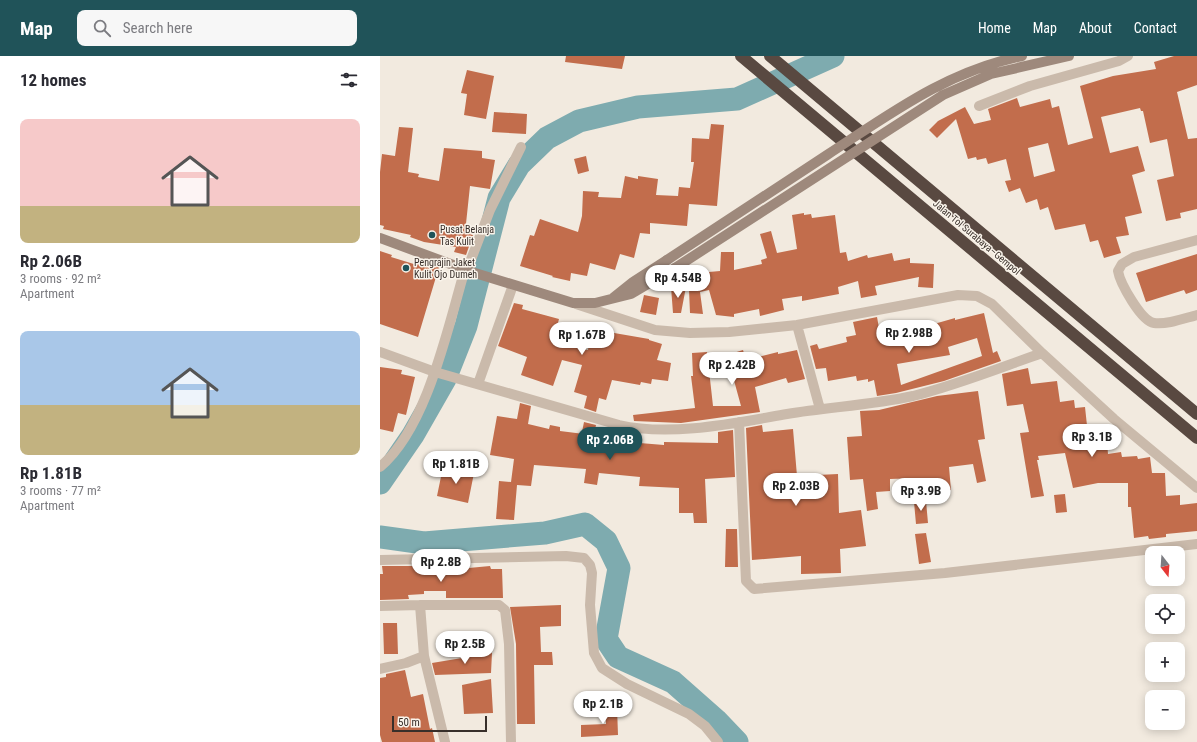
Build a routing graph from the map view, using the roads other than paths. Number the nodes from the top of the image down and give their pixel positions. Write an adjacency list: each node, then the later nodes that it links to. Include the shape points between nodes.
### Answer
1 (741, 56): 23 (highway, Jalan Tol Surabaya–Gempol)
2 (770, 56): 21 (highway, Jalan Tol Surabaya–Gempol)
3 (1022, 56): 12 (street, bridge, via 963,73 905,104 633,282)
4 (1069, 56): 12 (street, bridge, via 992,74 943,95 675,268 631,294)
5 (1128, 56): 6 (street, via 1119,61 1030,86)
6 (979, 106)
7 (521, 146): 10 (street, via 490,210)
8 (380, 238): 10 (street)
9 (1197, 240): 14 (street, via 1134,257 1122,264 1118,271 1128,293 1150,321 1160,323)
10 (469, 270): 11 (street); 18 (street)
11 (511, 285): 13 (street); 19 (street)
12 (613, 298): 13 (street, via 596,304)
13 (573, 303): 15 (street, via 643,326 672,332 729,332)
14 (1197, 315)
15 (797, 325): 17 (street, via 958,295 971,295 992,304); 20 (street)
16 (380, 352): 18 (street)
17 (1042, 352): 20 (street, via 970,379 912,396); 25 (street, via 1153,453)
18 (437, 372): 19 (street); 24 (street, via 404,442)
19 (474, 383): 22 (street, via 629,427 691,428)
20 (819, 405): 22 (street)
21 (1197, 414)
22 (739, 422): 26 (street, via 746,581 754,589 945,573)
23 (1197, 438)
24 (380, 467)
25 (1197, 488)
26 (1197, 544)
27 (380, 560): 34 (street, via 566,556 584,558 588,561 592,573 590,605 594,653 602,668 627,684 689,714)
28 (420, 605): 29 (street); 30 (street); 33 (street, via 499,605 505,610 509,644)
29 (380, 606)
30 (424, 656): 31 (street); 32 (street)
31 (380, 669)
32 (445, 742)
33 (511, 742)
34 (718, 742)

